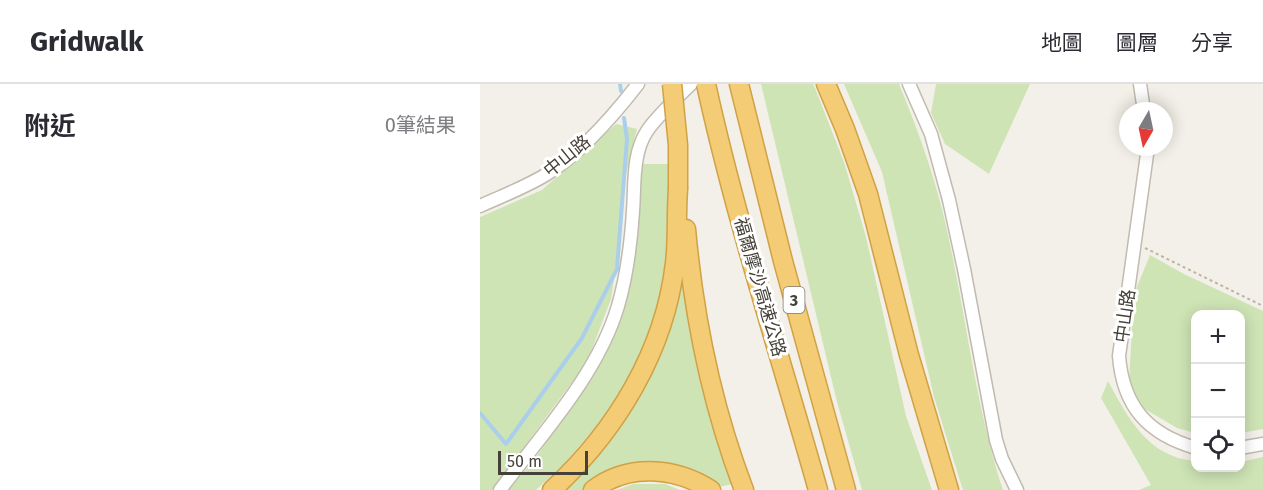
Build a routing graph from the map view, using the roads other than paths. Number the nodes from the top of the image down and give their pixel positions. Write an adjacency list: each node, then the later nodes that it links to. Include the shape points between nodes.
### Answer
1 (638, 84): 12 (street, 中山路, via 585,143 547,174)
2 (672, 84): 11 (highway, bridge)
3 (691, 84): 16 (street, via 647,131 641,146 634,177 627,268 618,307 601,348 577,387)
4 (706, 84): 21 (highway, 福爾摩沙高速公路 / 3)
5 (739, 84): 22 (highway, 福爾摩沙高速公路 / 3)
6 (826, 84): 23 (highway, via 868,195)
7 (909, 84): 24 (street, via 931,134 949,200 996,440)
8 (1140, 84): 9 (street)
9 (1142, 102)
10 (1147, 156): 14 (street, 中山路, via 1119,356 1120,378 1137,414 1155,430)
11 (678, 189): 17 (highway, via 675,262 651,353 616,418 584,459); 20 (highway, via 684,209 699,335 710,385)
12 (480, 206)
13 (1263, 444): 15 (street)
14 (1191, 447)
15 (1245, 447)
16 (500, 490)
17 (552, 490)
18 (593, 490): 19 (highway, via 619,475 644,471 681,476)
19 (711, 490)
20 (744, 490)
21 (818, 490)
22 (846, 490)
23 (949, 490)
24 (1017, 490)

